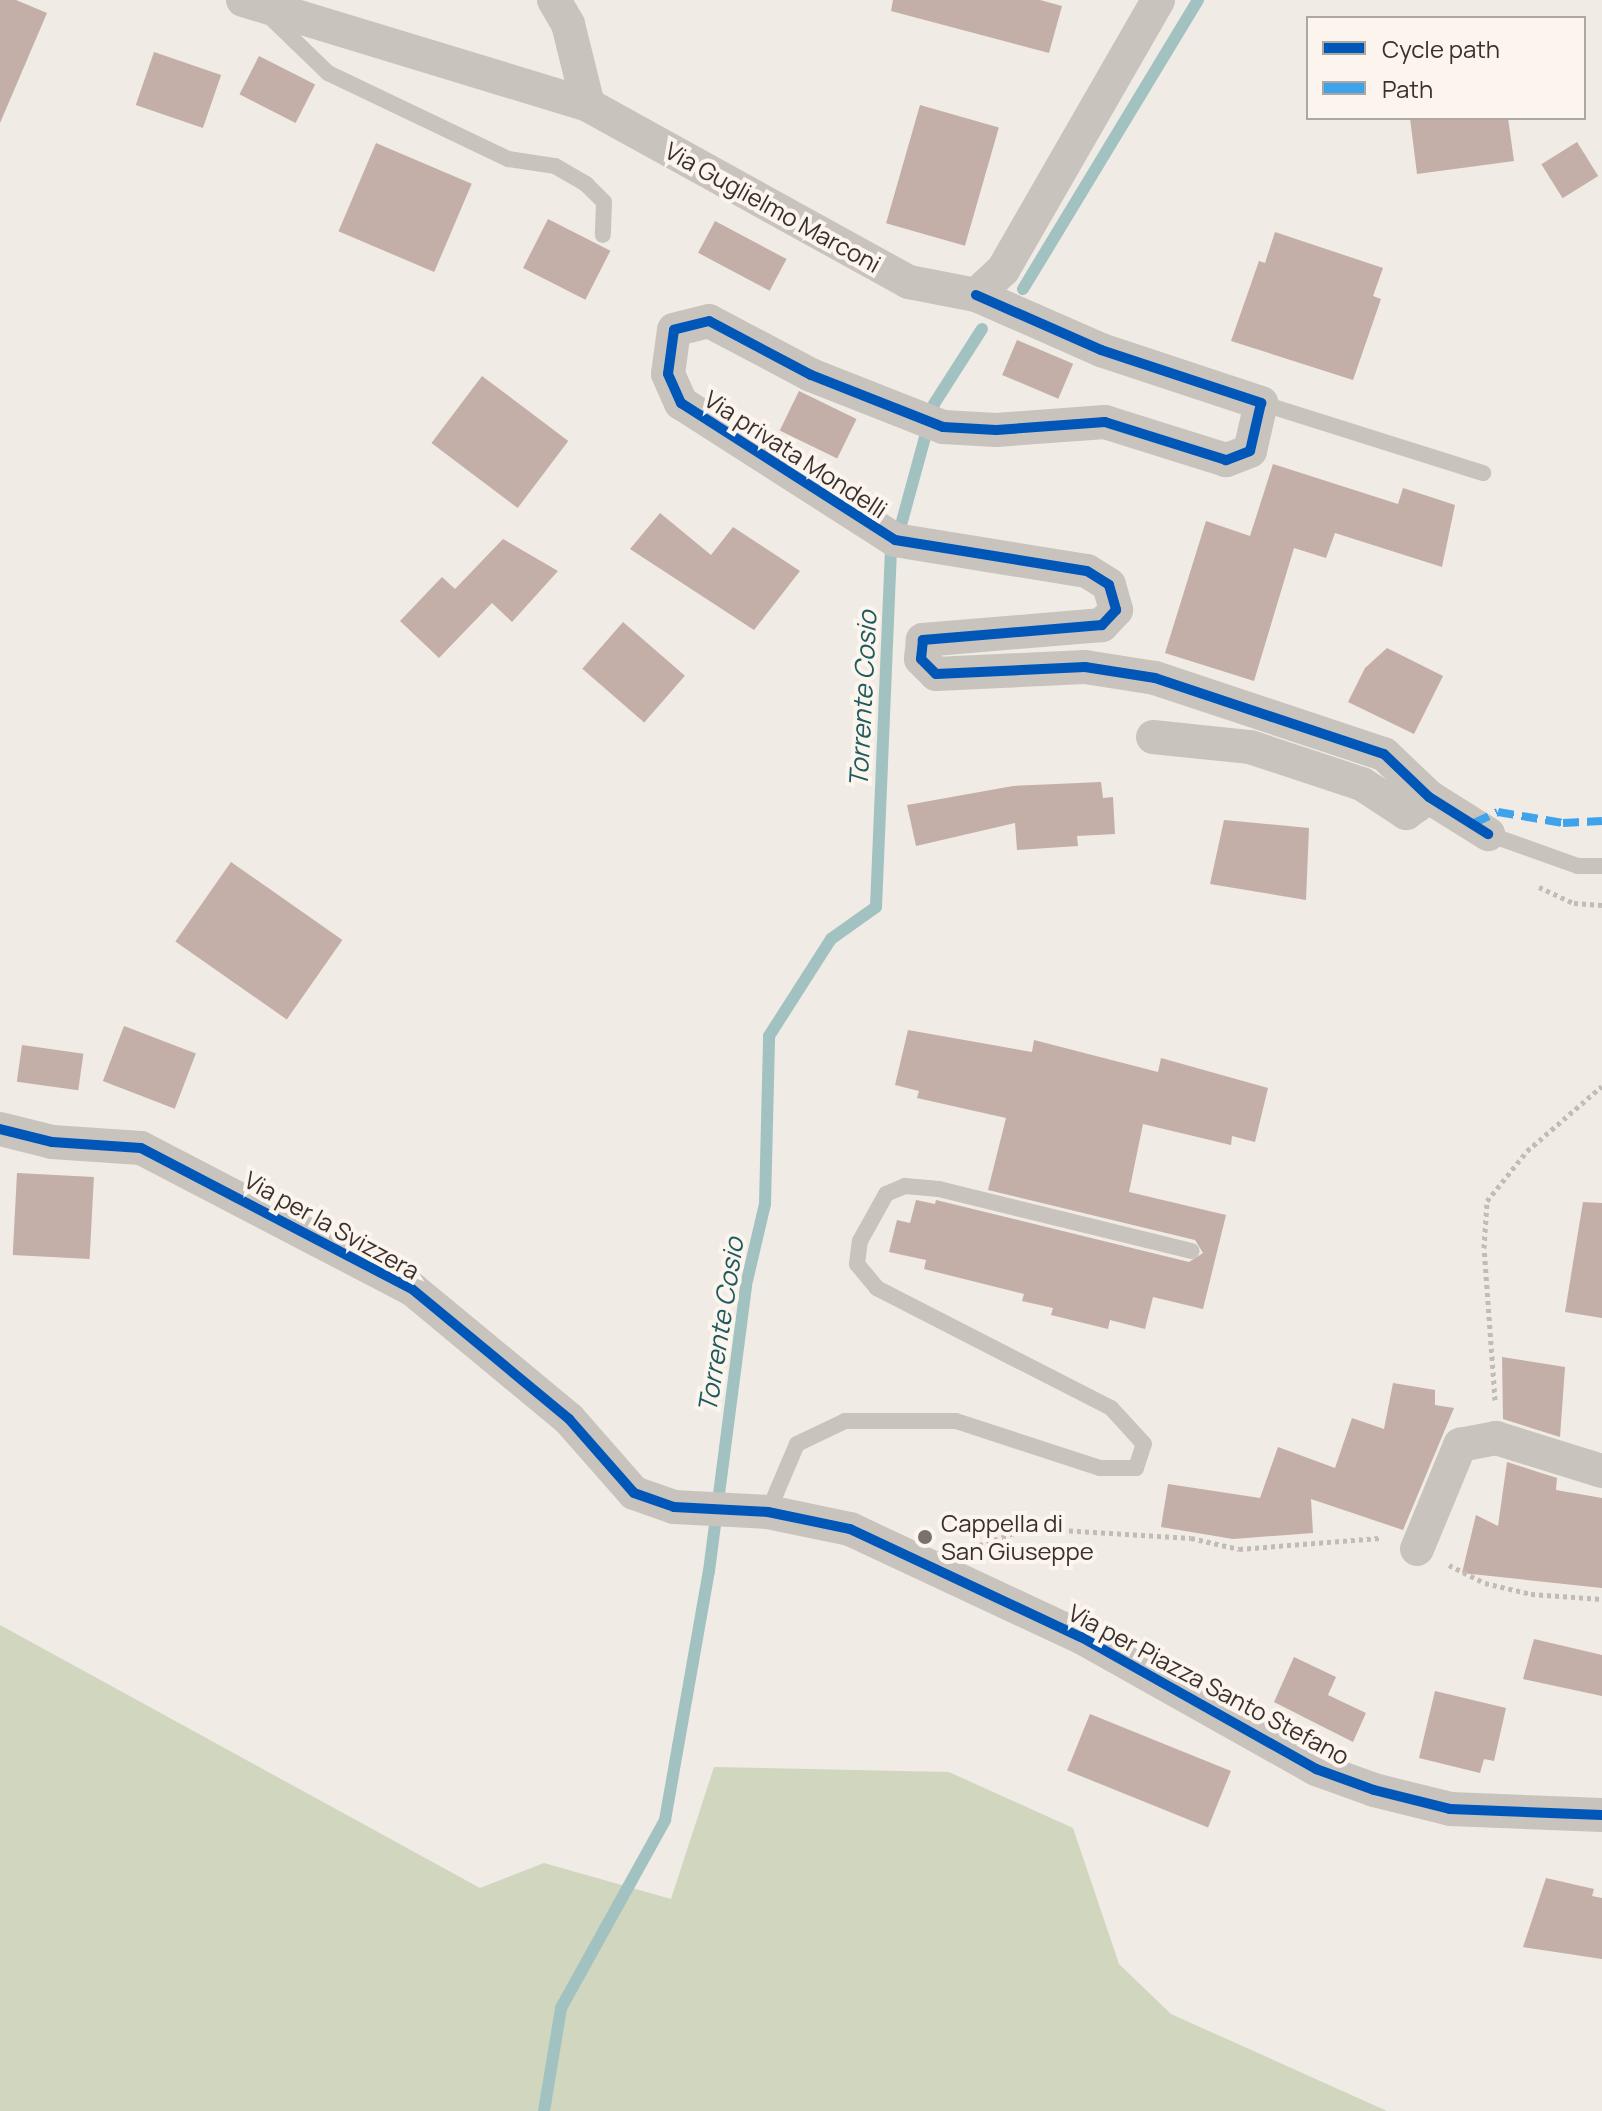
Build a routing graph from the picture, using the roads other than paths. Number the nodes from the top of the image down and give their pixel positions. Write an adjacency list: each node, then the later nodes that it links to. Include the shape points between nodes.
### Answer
1 (554, 0): 4 (street, via 568,24)
2 (1158, 0): 6 (street, via 1003,270)
3 (250, 2): 4 (street, Via Guglielmo Marconi); 5 (lane, via 328,73 508,159 555,166 586,184 604,202)
4 (588, 105): 6 (street, Via Guglielmo Marconi, via 909,282)
5 (603, 235)
6 (976, 295): 7 (street, via 1101,350)
7 (1261, 403): 8 (lane); 10 (street, Via privata Mondelli, via 1250,451 1226,460 1105,422 996,430 930,424 811,375 709,321 674,330 668,374 681,403 895,540 1003,562 1087,571 1109,585 1116,610 1102,625 923,640 921,659 936,674 1085,667 1155,678 1384,754)
8 (1483, 473)
9 (1153, 737): 10 (street, via 1250,747 1362,784 1406,813)
10 (1429, 797): 11 (street, Via privata Mondelli)
11 (1488, 834): 12 (lane, via 1578,866)
12 (1602, 866)
13 (0, 1129): 16 (street, Via per la Svizzera, via 52,1142 141,1148 234,1194 412,1289 569,1419 634,1493 674,1507)
14 (1192, 1251): 16 (lane, via 939,1189 905,1186 886,1194 860,1241 857,1264 877,1288 1111,1408 1144,1444 1136,1468 1100,1468 956,1421 845,1421 797,1444)
15 (1602, 1471): 17 (street, via 1496,1438 1460,1445)
16 (768, 1512): 18 (street, Via per Piazza Santo Stefano, via 850,1529 1081,1637 1316,1769 1359,1785 1450,1809)
17 (1417, 1549)
18 (1602, 1815)

